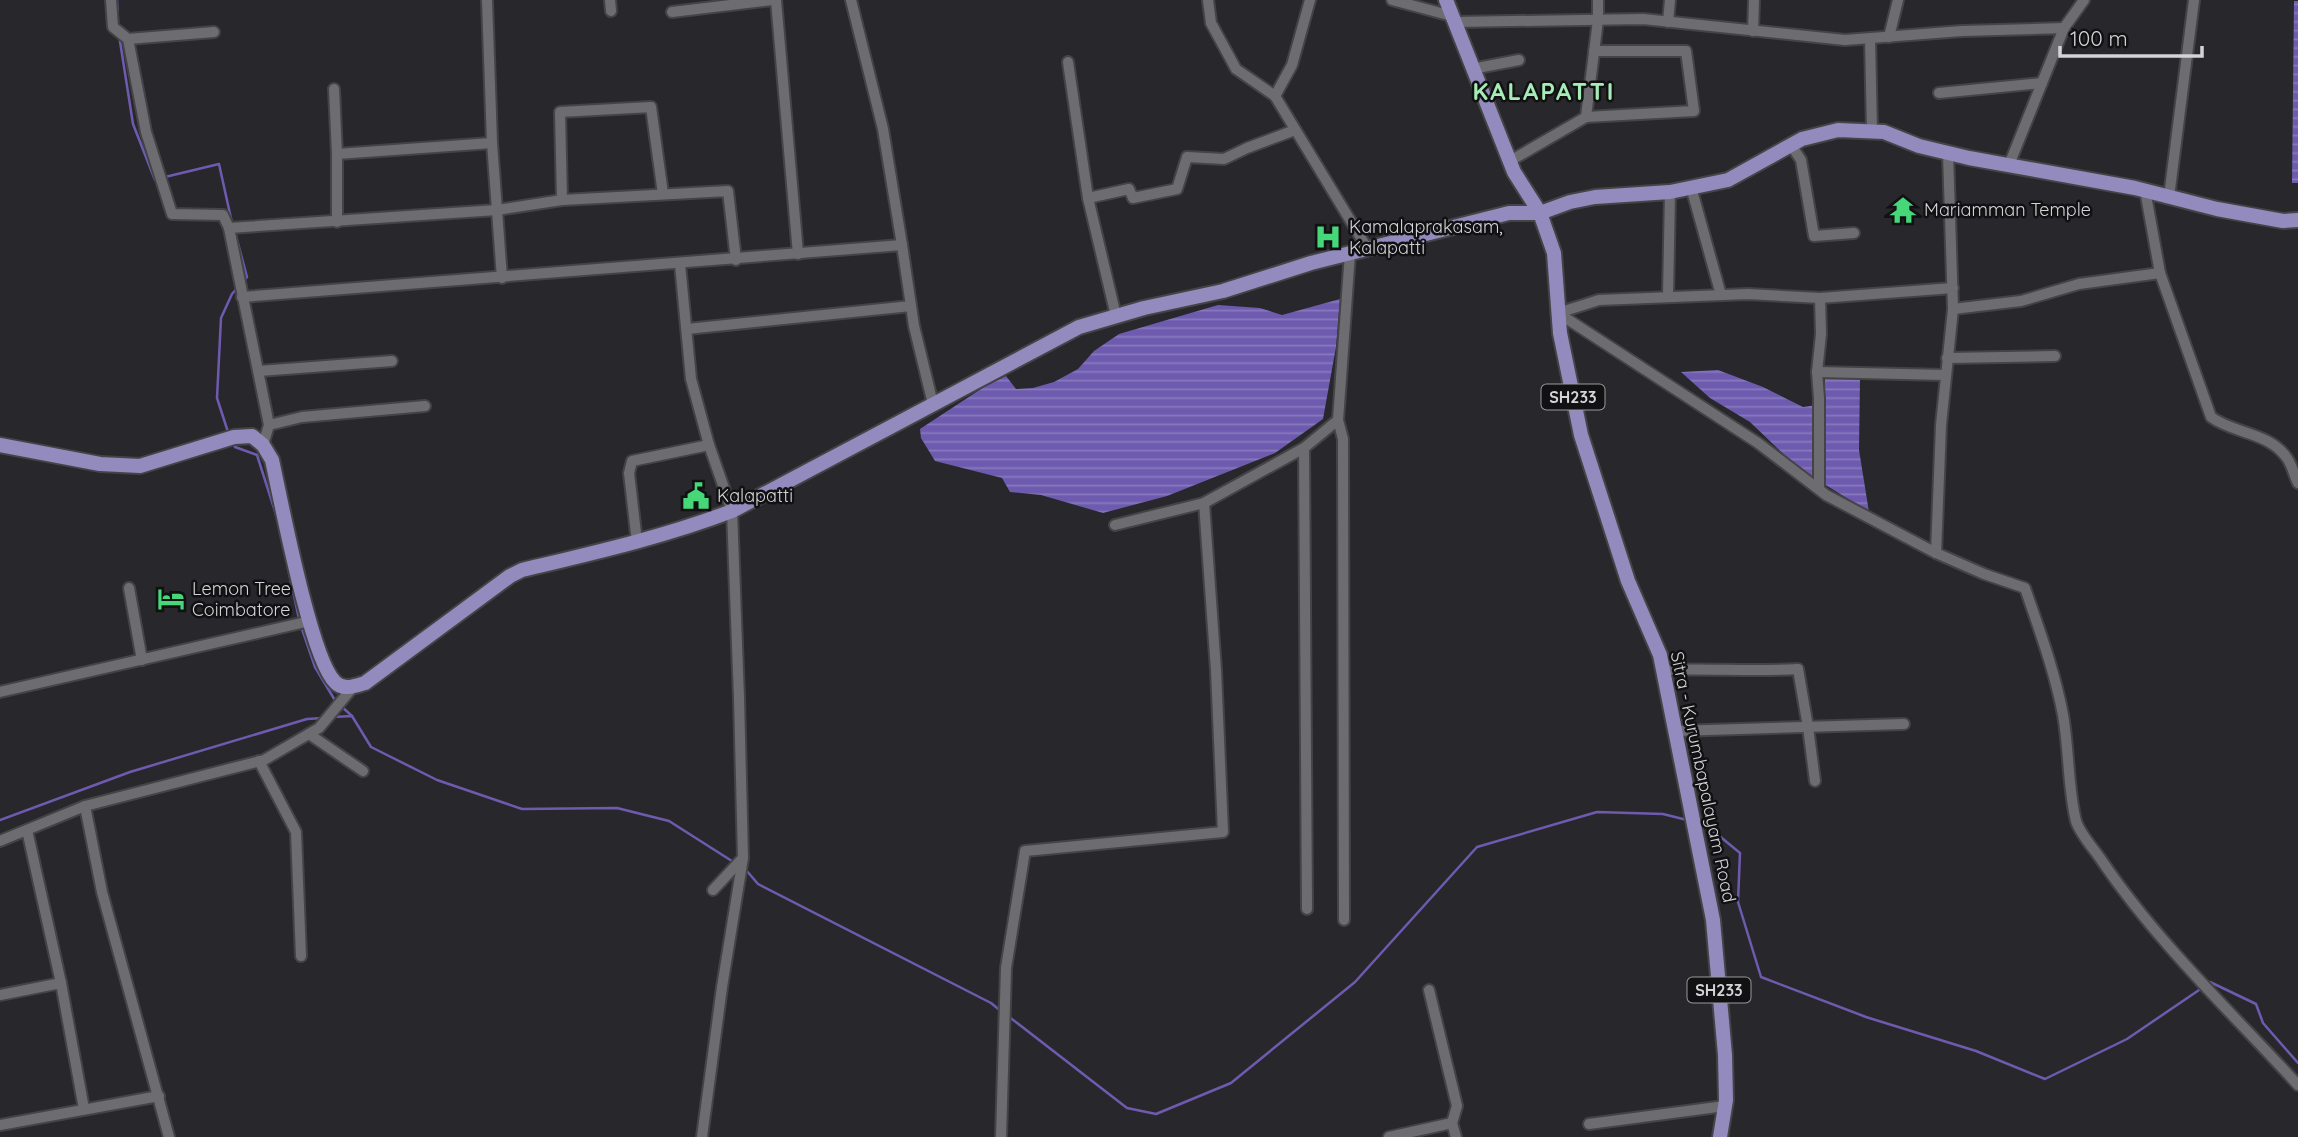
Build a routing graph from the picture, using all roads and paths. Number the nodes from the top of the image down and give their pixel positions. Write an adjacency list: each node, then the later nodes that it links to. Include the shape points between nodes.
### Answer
1 (111, 0): 22 (street)
2 (487, 0): 36 (street)
3 (774, 0): 15 (street); 58 (street)
4 (851, 0): 55 (street, via 883,130)
5 (1208, 0): 32 (street, via 1211,23 1236,69)
6 (1310, 0): 32 (street, via 1292,65)
7 (1392, 0): 16 (street)
8 (1447, 0): 16 (main road, Sitra - Kurumbapalayam Road / SH233)
9 (1598, 0): 17 (street)
10 (1670, 0): 18 (street)
11 (1754, 0): 20 (street)
12 (1898, 0): 23 (street)
13 (2084, 0): 19 (street)
14 (2194, 0): 46 (street)
15 (671, 12)
16 (1453, 19): 17 (street); 28 (main road, Sitra - Kurumbapalayam Road / SH233)
17 (1598, 20): 18 (street); 25 (street)
18 (1668, 22): 20 (street)
19 (2064, 28): 23 (street); 29 (street)
20 (1753, 31): 24 (street)
21 (214, 32): 22 (street)
22 (121, 34): 53 (street, via 172,214 223,215)
23 (1889, 37): 24 (street)
24 (1870, 38): 35 (street)
25 (1594, 51): 33 (street); 33 (street, via 1686,51 1694,111)
26 (1519, 61): 28 (street)
27 (1068, 62): 47 (street)
28 (1472, 69): 40 (main road, Sitra - Kurumbapalayam Road / SH233)
29 (2042, 83): 31 (street); 41 (street)
30 (334, 89): 39 (street)
31 (1940, 93)
32 (1275, 96): 34 (street)
33 (1586, 117): 40 (street)
34 (1295, 130): 47 (street, via 1224,159 1187,157 1177,189 1133,198 1129,189); 56 (street)
35 (1872, 131): 37 (main road, via 1838,130); 38 (main road)
36 (492, 143): 39 (street); 49 (street)
37 (1791, 145): 42 (main road, via 1728,180); 54 (street, via 1801,160 1814,236)
38 (1948, 153): 41 (main road); 63 (street)
39 (337, 154): 52 (street)
40 (1510, 161): 50 (main road, Sitra - Kurumbapalayam Road / SH233)
41 (2009, 166): 43 (main road)
42 (1691, 187): 44 (main road); 65 (street)
43 (2145, 190): 46 (main road); 61 (street)
44 (1670, 192): 50 (main road, via 1595,197); 66 (street)
45 (663, 194): 48 (street); 48 (street, via 651,107 560,112); 59 (street, via 728,191)
46 (2169, 197): 51 (main road, via 2283,221)
47 (1088, 198): 71 (street)
48 (562, 200): 49 (street)
49 (497, 210): 52 (street); 62 (street)
50 (1540, 213): 56 (main road, via 1509,213); 70 (main road, Sitra - Kurumbapalayam Road / SH233, via 1554,253)
51 (2298, 220)
52 (337, 222): 53 (street)
53 (232, 228): 64 (street)
54 (1854, 233)
55 (902, 245): 58 (street); 68 (street)
56 (1367, 248): 57 (main road)
57 (1350, 253): 71 (main road, via 1223,291); 81 (street)
58 (798, 254): 59 (street)
59 (736, 260): 60 (street)
60 (680, 264): 62 (street); 72 (street)
61 (2160, 273): 69 (street); 87 (street, via 2211,416 2220,424 2270,441 2287,457)
62 (502, 278): 64 (street)
63 (1954, 288): 67 (street); 69 (street)
64 (240, 289): 76 (street)
65 (1721, 295): 66 (street); 67 (street)
66 (1668, 297): 70 (street, via 1598,300)
67 (1820, 298): 77 (street)
68 (911, 306): 72 (street); 79 (street)
69 (1953, 309): 74 (street)
70 (1558, 313): 88 (street, via 1758,443); 97 (main road, Sitra - Kurumbapalayam Road / SH233, via 1581,435 1628,581)
71 (1116, 316): 79 (main road, via 1079,327)
72 (687, 329): 85 (street, via 691,379)
73 (2055, 356): 74 (street)
74 (1947, 358): 78 (street)
75 (392, 361): 76 (street)
76 (259, 371): 82 (street)
77 (1817, 372): 78 (street); 88 (street)
78 (1946, 375): 93 (street)
79 (933, 404): 90 (main road)
80 (425, 406): 82 (street, via 302,416)
81 (1338, 420): 86 (street); 113 (street, via 1343,439)
82 (270, 425): 84 (street)
83 (0, 445): 84 (main road, via 100,464 140,466 230,439 252,436)
84 (262, 445): 95 (main road, via 272,460)
85 (709, 445): 90 (street); 92 (street, via 632,461 629,473)
86 (1304, 448): 89 (street); 112 (street)
87 (2298, 483)
88 (1819, 489): 93 (street)
89 (1204, 503): 91 (street); 127 (street, via 1223,832 1025,851 1006,968)
90 (732, 511): 92 (main road); 110 (street)
91 (1115, 525)
92 (637, 542): 99 (main road, via 510,576)
93 (1936, 553): 118 (street, via 2025,588 2063,713 2076,823 2123,892 2226,1011)
94 (129, 588): 96 (street)
95 (304, 623): 96 (street); 99 (main road, via 334,682)
96 (142, 660): 98 (street)
97 (1663, 670): 101 (street, via 1798,669); 103 (main road, Sitra - Kurumbapalayam Road / SH233)
98 (0, 692)
99 (349, 692): 102 (street)
100 (1904, 724): 101 (street)
101 (1808, 727): 103 (street); 106 (street)
102 (314, 731): 104 (street); 105 (street)
103 (1676, 731): 120 (main road, Sitra - Kurumbapalayam Road / SH233, via 1714,933 1726,1055)
104 (259, 761): 107 (street); 114 (street, via 296,832)
105 (363, 771)
106 (1815, 782)
107 (85, 806): 108 (street); 119 (street, via 102,892)
108 (27, 830): 109 (street); 115 (street)
109 (0, 841)
110 (743, 858): 111 (street); 126 (street)
111 (713, 890)
112 (1307, 909)
113 (1344, 920)
114 (301, 956)
115 (61, 984): 117 (street); 121 (street)
116 (1429, 990): 122 (street, via 1457,1106)
117 (0, 995)
118 (2298, 1085)
119 (159, 1096): 121 (street); 125 (street)
120 (1725, 1106): 123 (street); 130 (main road, Sitra - Kurumbapalayam Road / SH233)
121 (84, 1109): 124 (street)
122 (1452, 1123): 128 (street); 129 (street)
123 (1589, 1124)
124 (0, 1125)
125 (169, 1137)
126 (702, 1137)
127 (1001, 1137)
128 (1389, 1137)
129 (1456, 1137)
130 (1720, 1137)

